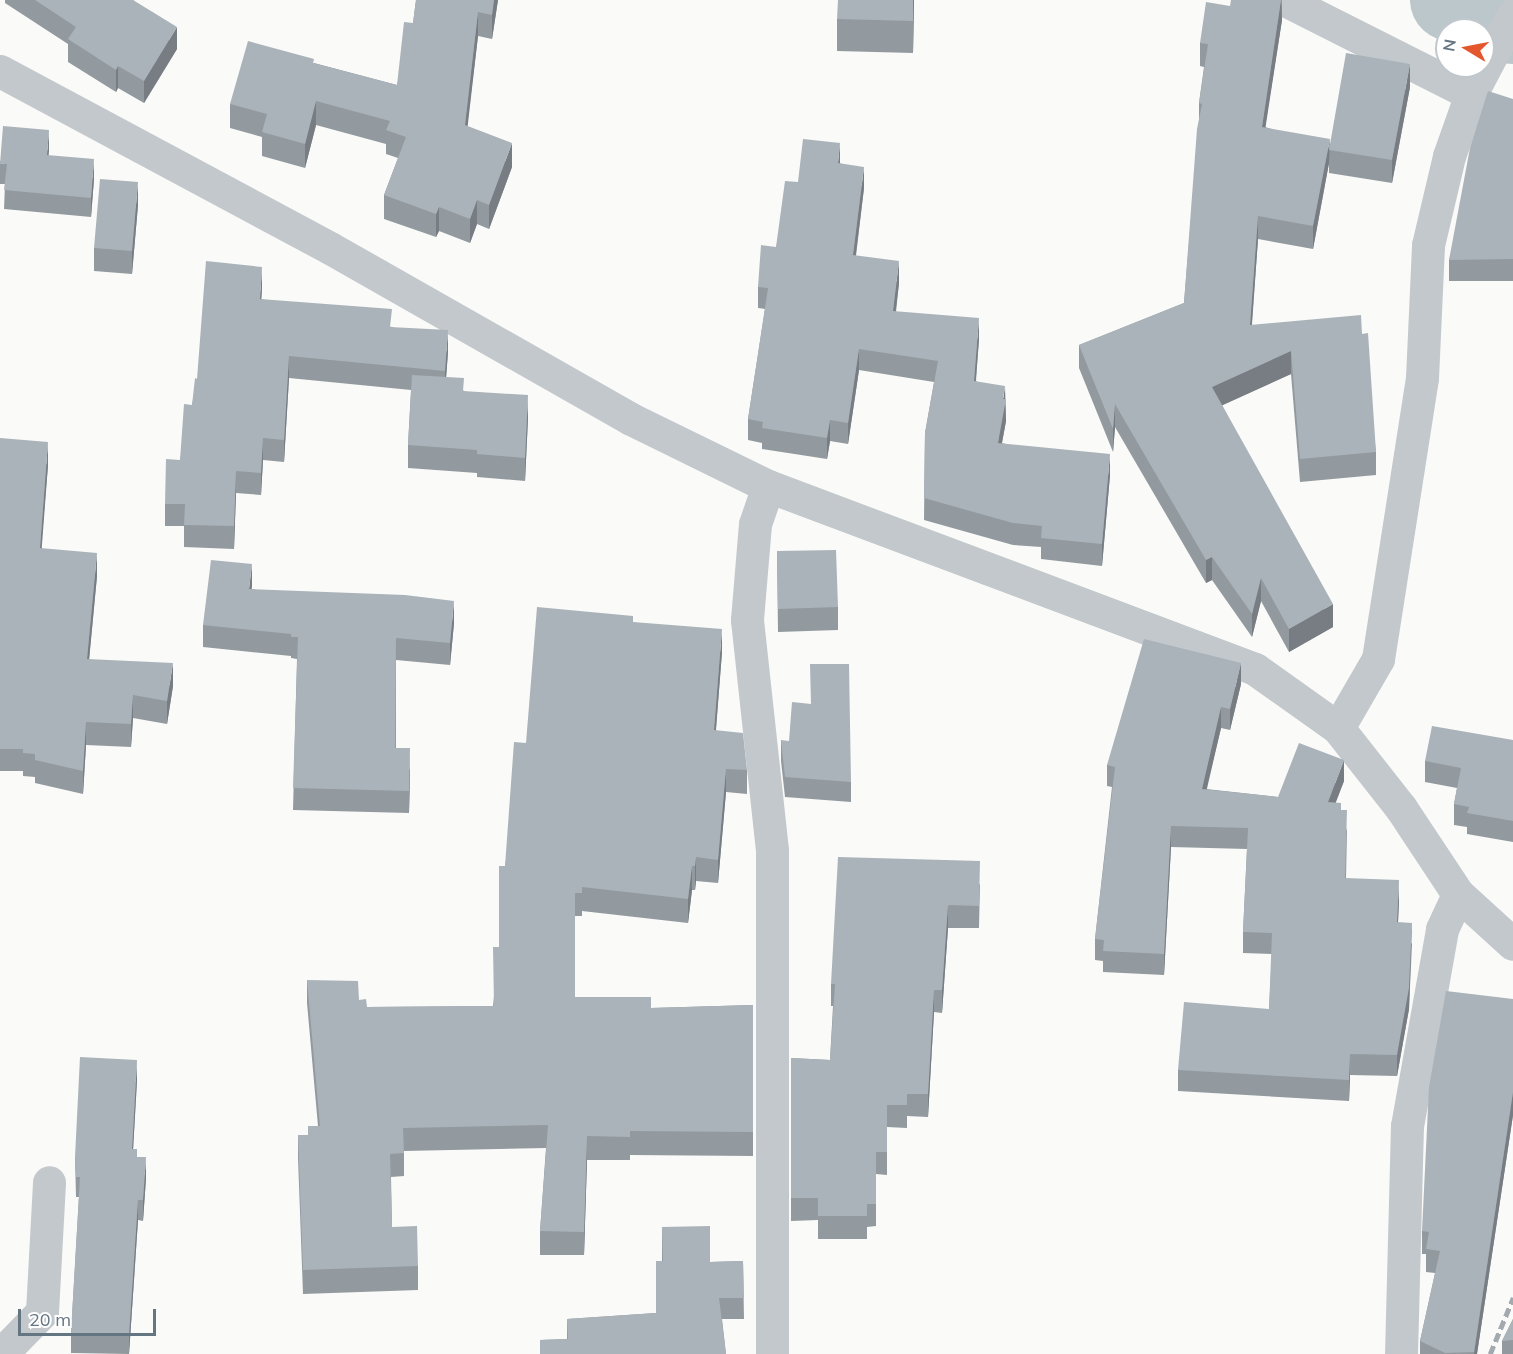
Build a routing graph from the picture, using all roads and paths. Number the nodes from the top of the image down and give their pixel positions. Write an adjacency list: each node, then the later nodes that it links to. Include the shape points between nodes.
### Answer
1 (1285, 0): 4 (street)
2 (1513, 14): 4 (street)
3 (0, 71): 5 (street, via 330,248 630,419)
4 (1475, 86): 6 (street, via 1449,156 1428,245 1422,378 1378,659)
5 (768, 486): 6 (street, via 1255,669); 11 (street, via 755,524 747,620 772,851)
6 (1338, 728): 7 (street, via 1401,808)
7 (1458, 894): 8 (street); 12 (street, via 1442,929 1407,1126)
8 (1513, 944)
9 (49, 1182): 10 (street, via 42,1312)
10 (0, 1351)
11 (772, 1354)
12 (1401, 1354)

